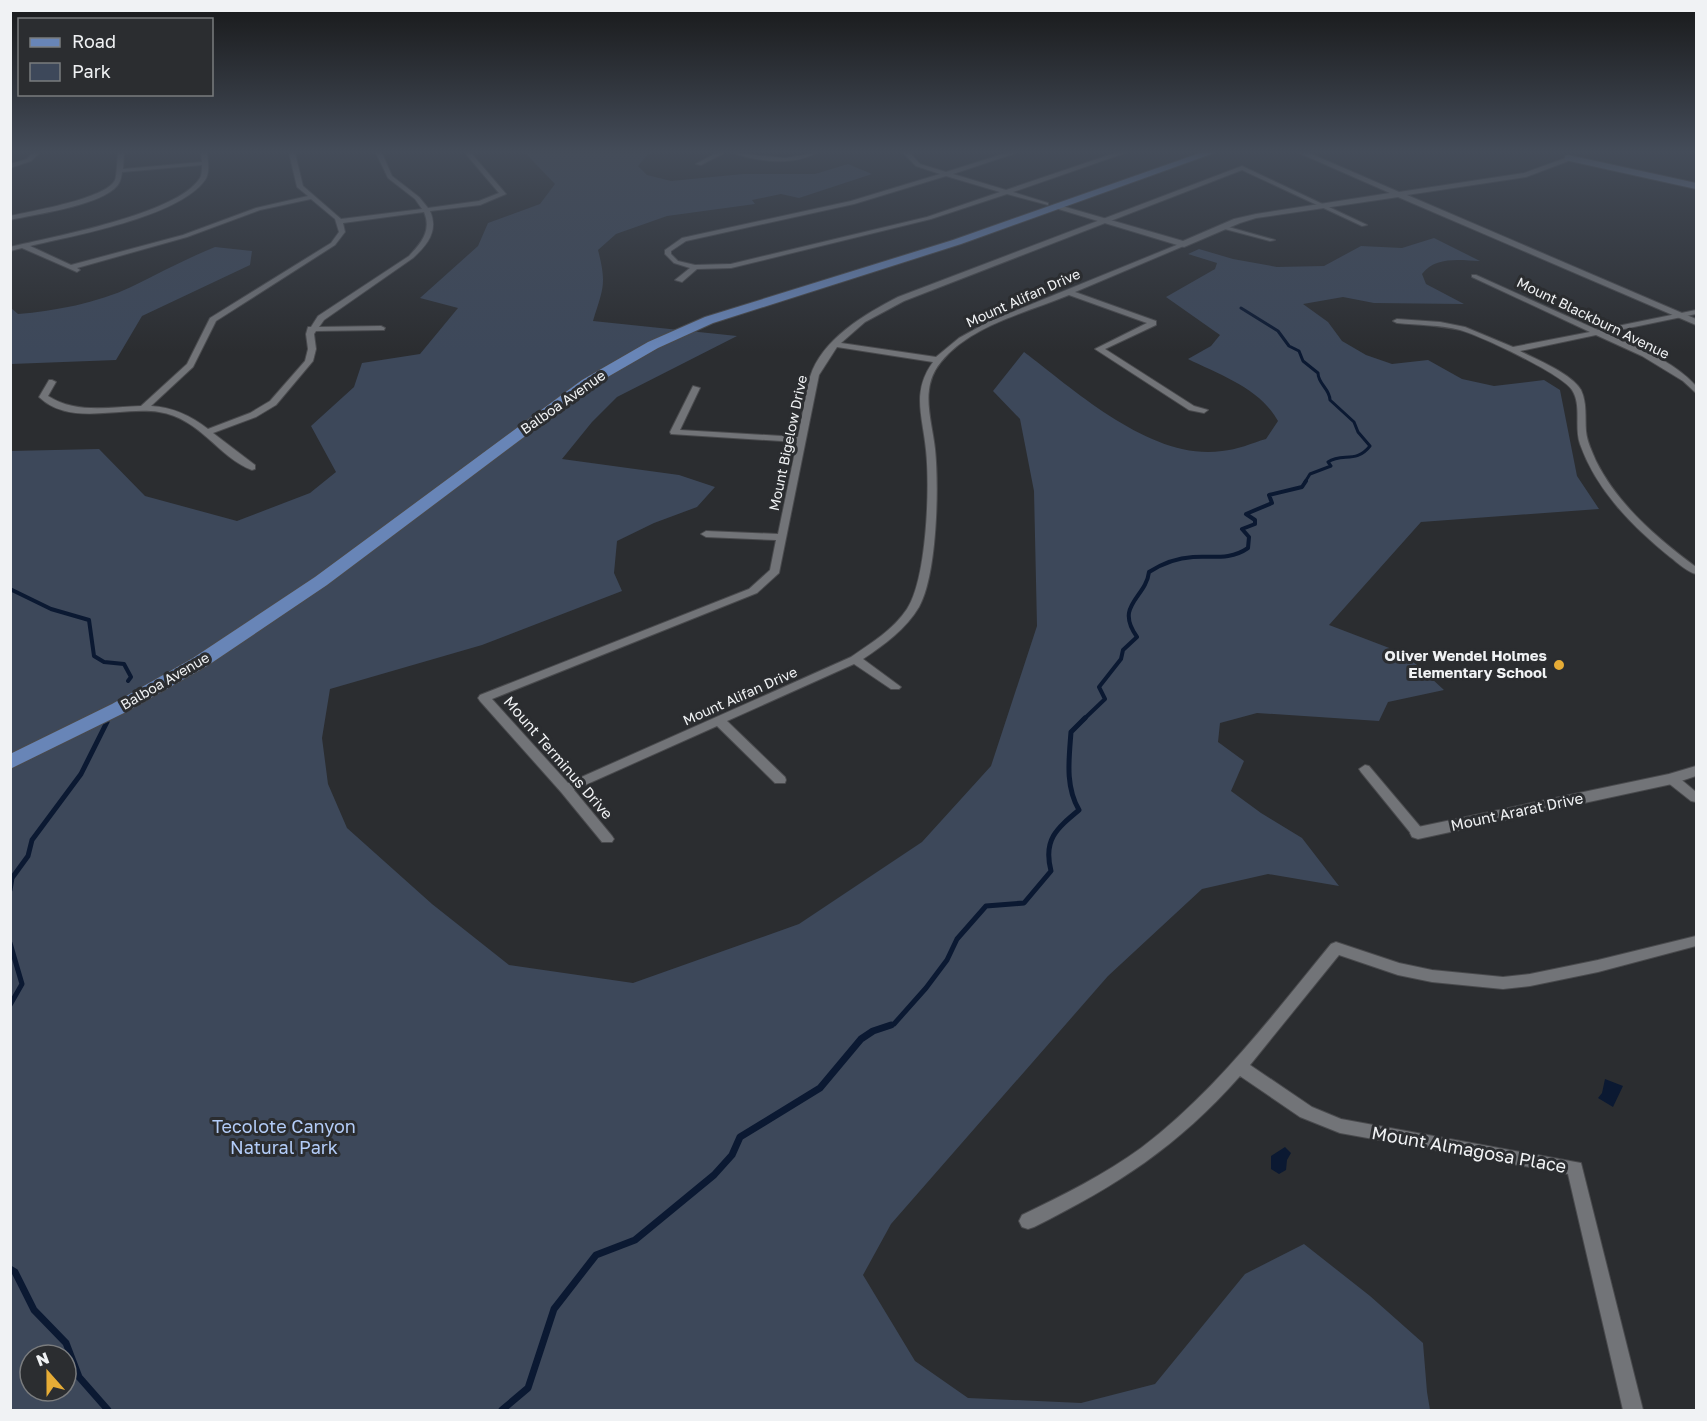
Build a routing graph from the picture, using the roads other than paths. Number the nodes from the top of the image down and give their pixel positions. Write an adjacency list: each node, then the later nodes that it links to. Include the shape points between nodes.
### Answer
1 (126, 219): 20 (street)
2 (230, 219): 22 (street)
3 (353, 219): 14 (street)
4 (431, 219): 33 (street, via 431,230 419,250)
5 (774, 219): 23 (street, via 684,238 668,250 676,262)
6 (923, 219): 23 (street, via 731,266)
7 (1005, 219): 53 (main road, Balboa Avenue, via 698,317 637,344 571,382 302,580 193,651)
8 (1028, 219): 54 (main road, Balboa Avenue, via 719,317 652,345 587,383 321,581 200,662)
9 (1100, 219): 15 (street)
10 (1109, 219): 15 (street, Mount Bigelow Drive)
11 (1246, 219): 17 (street, Mount Alifan Drive)
12 (1352, 219): 16 (street)
13 (1455, 219): 29 (street)
14 (340, 221): 41 (street, via 342,232 333,244 213,320 190,365)
15 (1105, 221): 19 (street); 35 (street, Mount Bigelow Drive, via 901,298 864,318)
16 (1364, 225)
17 (1223, 227): 18 (street); 19 (street, Mount Alifan Drive)
18 (1272, 240)
19 (1184, 244): 27 (street, Mount Alifan Drive)
20 (23, 246): 21 (street); 22 (street)
21 (10, 249)
22 (72, 267): 24 (street)
23 (695, 267): 26 (street)
24 (80, 271)
25 (1474, 276): 34 (street, Mount Blackburn Avenue)
26 (679, 280)
27 (1068, 292): 37 (street, Mount Alifan Drive, via 979,330); 42 (street, via 1153,323 1099,349 1192,408)
28 (1696, 312): 29 (street)
29 (1680, 315): 31 (street); 34 (street)
30 (1397, 321): 36 (street, via 1465,329)
31 (1696, 322)
32 (381, 328): 33 (street)
33 (311, 329): 43 (street, via 309,361 273,403)
34 (1596, 332): 36 (street); 40 (street, Mount Blackburn Avenue, via 1645,354 1686,379)
35 (834, 344): 37 (street); 44 (street, Mount Bigelow Drive, via 815,375)
36 (1511, 350): 48 (street, via 1564,377 1576,389 1583,441 1598,473 1644,528)
37 (939, 360): 49 (street, Mount Alifan Drive, via 927,374 922,389 931,452 924,582 902,623)
38 (52, 382): 41 (street, via 43,397 52,405 93,410)
39 (696, 388): 44 (street, via 675,432)
40 (1696, 390)
41 (144, 408): 43 (street, via 174,413)
42 (1204, 410)
43 (207, 432): 45 (street)
44 (801, 440): 47 (street, Mount Bigelow Drive)
45 (252, 467)
46 (706, 534): 47 (street)
47 (781, 537): 51 (street, Mount Bigelow Drive, via 775,571 753,591)
48 (1696, 571)
49 (855, 659): 50 (street); 52 (street, Mount Alifan Drive)
50 (895, 687)
51 (484, 698): 59 (street, Mount Terminus Drive)
52 (719, 721): 58 (street); 59 (street, Mount Alifan Drive)
53 (10, 749)
54 (10, 763)
55 (1365, 769): 61 (street, Mount Ararat Drive)
56 (1696, 771): 57 (street, Mount Ararat Drive)
57 (1672, 779): 60 (street); 61 (street, Mount Ararat Drive)
58 (780, 780)
59 (566, 789): 62 (street, Mount Terminus Drive)
60 (1696, 798)
61 (1418, 833)
62 (607, 839)
63 (1696, 941): 64 (street, via 1598,966 1503,983 1398,969 1336,948)
64 (1240, 1067): 65 (street, via 1146,1154 1083,1194); 66 (street, Mount Almagosa Place, via 1306,1112 1340,1126 1575,1168)
65 (1028, 1221)
66 (1633, 1410)

